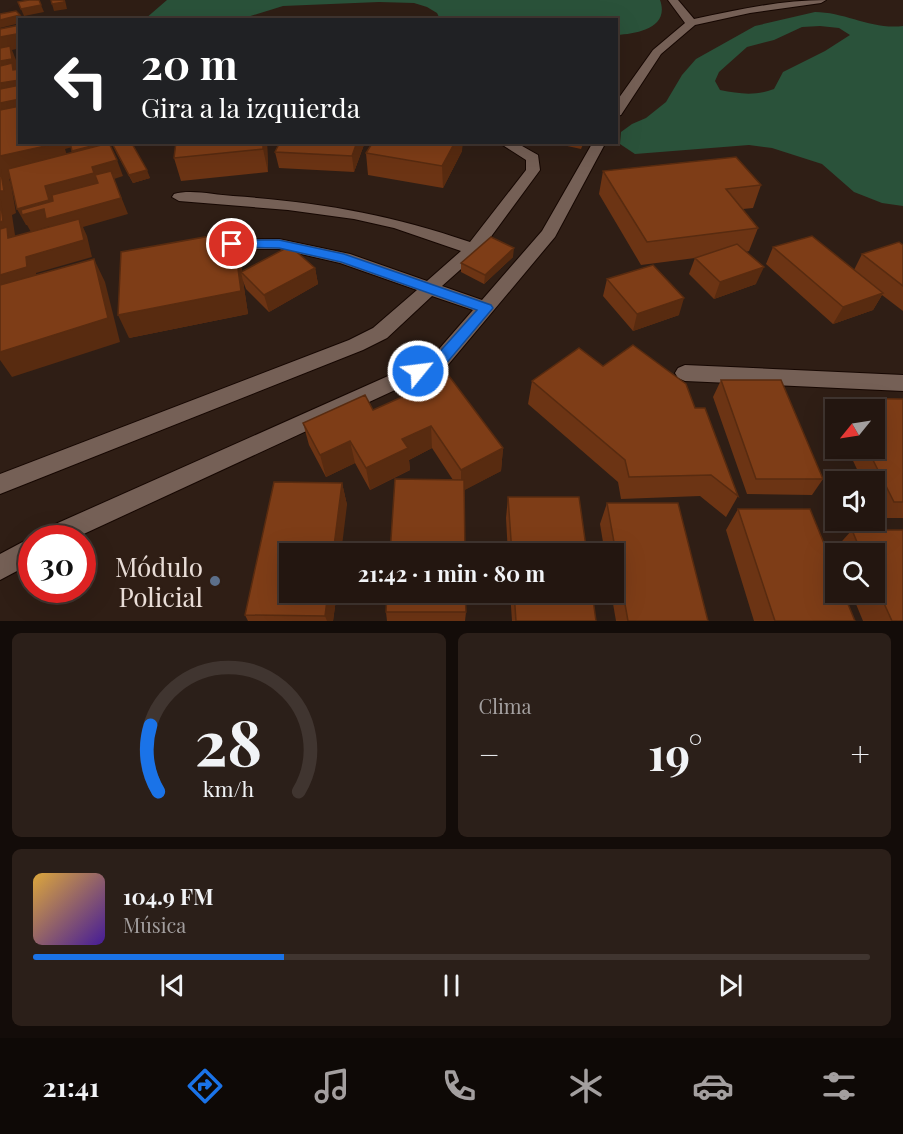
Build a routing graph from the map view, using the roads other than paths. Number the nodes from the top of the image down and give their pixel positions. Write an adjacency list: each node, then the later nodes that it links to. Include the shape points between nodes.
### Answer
1 (673, 0): 3 (street)
2 (821, 0): 3 (street)
3 (691, 23): 4 (street, via 657,52)
4 (618, 109)
5 (508, 144): 9 (street, via 533,158 533,171)
6 (599, 144): 11 (street, via 549,233)
7 (179, 197): 9 (street, via 355,214)
8 (197, 244): 10 (street, via 279,244 344,258)
9 (473, 249): 10 (street)
10 (430, 290): 11 (street); 14 (street, via 380,333 356,345)
11 (486, 308): 15 (street, via 440,361)
12 (685, 373): 13 (street)
13 (903, 383)
14 (0, 484)
15 (79, 525)
16 (18, 557): 17 (street)
17 (0, 568)

